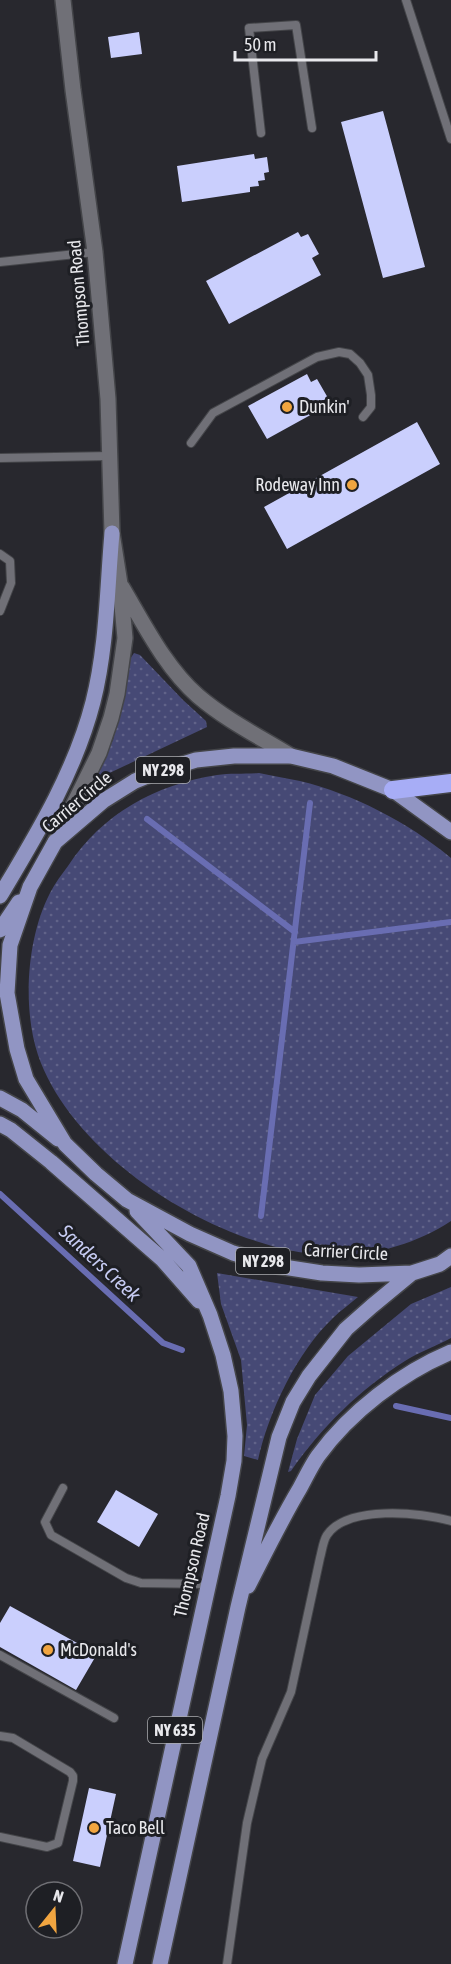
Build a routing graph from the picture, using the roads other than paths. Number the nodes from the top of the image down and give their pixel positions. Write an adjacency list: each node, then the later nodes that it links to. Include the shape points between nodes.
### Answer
1 (63, 0): 6 (street, Thompson Road)
2 (406, 0): 5 (lane)
3 (312, 128): 4 (lane, via 296,25 249,28)
4 (261, 133)
5 (451, 139)
6 (95, 252): 7 (lane); 10 (street, Thompson Road)
7 (0, 262)
8 (363, 417): 9 (lane, via 370,407 368,375 350,354 339,352 317,357 213,413)
9 (190, 443)
10 (110, 456): 11 (lane); 12 (street, Thompson Road)
11 (0, 458)
12 (112, 534): 14 (street, Thompson Road); 22 (main road, via 104,636 93,703 66,777)
13 (0, 554): 15 (lane, via 10,561 11,583)
14 (120, 584): 16 (street, Thompson Road, via 162,654 196,695); 20 (street, Thompson Road, via 125,638 111,718 99,753)
15 (1, 608)
16 (291, 756): 18 (main road, Carrier Circle / NY 298, via 333,766); 20 (main road, Carrier Circle / NY 298, via 196,760 157,772 103,801)
17 (451, 783): 18 (highway)
18 (393, 790): 19 (main road, Carrier Circle / NY 298)
19 (451, 832)
20 (55, 842): 21 (main road, Carrier Circle / NY 298)
21 (30, 887): 23 (main road, NY 298); 26 (main road, Carrier Circle, via 10,945 8,993 26,1079)
22 (0, 896)
23 (0, 930)
24 (0, 1098): 26 (main road, NY 298)
25 (0, 1124): 30 (main road, via 51,1162 162,1259)
26 (65, 1144): 27 (main road, Carrier Circle / NY 298)
27 (127, 1200): 29 (main road, Carrier Circle / NY 298, via 233,1253 278,1266 360,1275); 30 (main road, Thompson Road / NY 635, via 189,1266)
28 (447, 1260): 29 (main road, Carrier Circle / NY 298)
29 (412, 1273): 35 (main road, NY 635, via 346,1329 293,1402 279,1437)
30 (210, 1315): 34 (main road, Thompson Road / NY 635, via 231,1391 235,1436 228,1496)
31 (451, 1352): 35 (main road, via 380,1394 318,1456)
32 (63, 1488): 34 (lane, via 45,1522 51,1535 141,1583)
33 (451, 1521): 42 (lane, via 393,1513 356,1517 338,1524 326,1536 291,1692 262,1760 248,1823)
34 (207, 1584): 40 (main road, Thompson Road / NY 635)
35 (238, 1607): 41 (main road, NY 635)
36 (0, 1655): 37 (lane)
37 (114, 1718)
38 (0, 1736): 39 (lane, via 13,1738 70,1772 73,1781 58,1843 46,1847)
39 (0, 1837)
40 (125, 1964)
41 (159, 1964)
42 (227, 1964)

